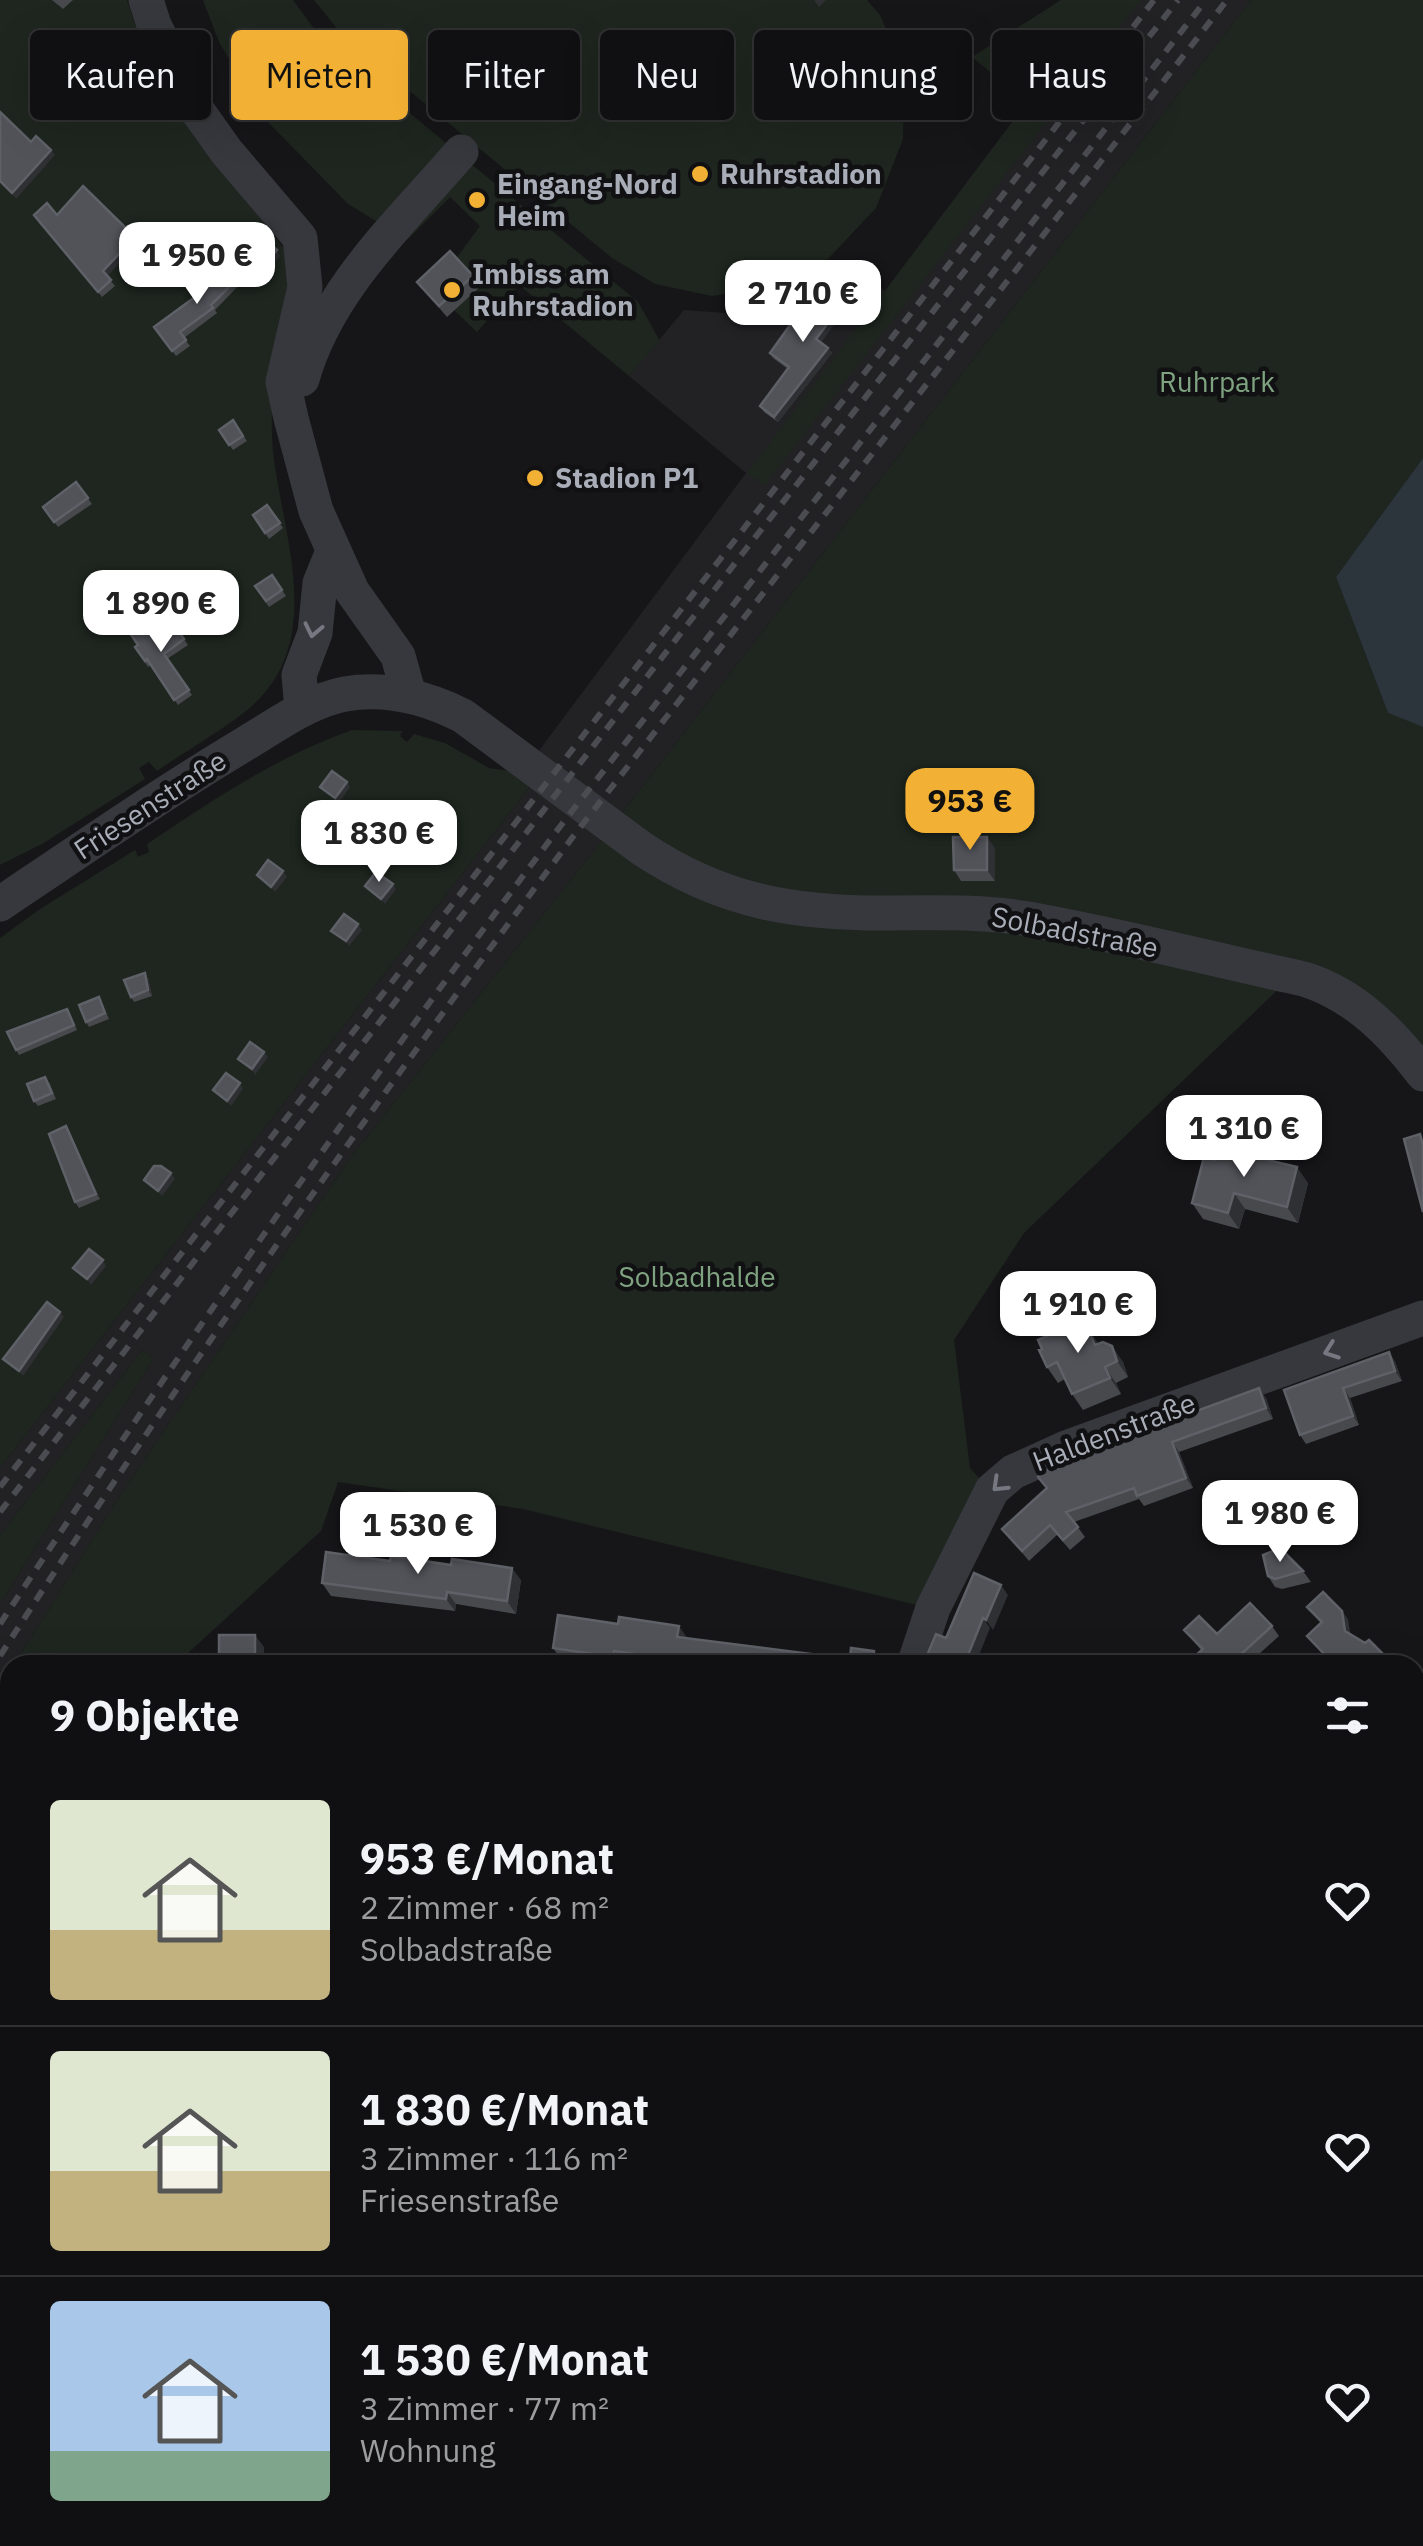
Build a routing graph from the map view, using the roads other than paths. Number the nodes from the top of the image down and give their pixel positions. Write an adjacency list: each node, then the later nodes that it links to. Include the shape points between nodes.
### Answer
1 (146, 0): 3 (street, via 192,103 300,238 305,287 283,382)
2 (460, 152): 3 (street, via 327,318)
3 (291, 418): 4 (street)
4 (333, 551): 5 (street, via 398,656); 6 (street, one-way to 6, via 299,675)
5 (409, 695): 6 (street, Friesenstraße, via 345,694); 7 (street, Friesenstraße, via 437,702 492,734)
6 (302, 710): 8 (street, Friesenstraße)
7 (641, 848): 9 (street, Solbadstraße, via 720,891 797,909 1022,918 1304,979 1356,1004)
8 (0, 904)
9 (1423, 1074)
10 (1423, 1318): 11 (street, Haldenstraße, one-way to 11, via 1013,1472 977,1514)
11 (917, 1655)

